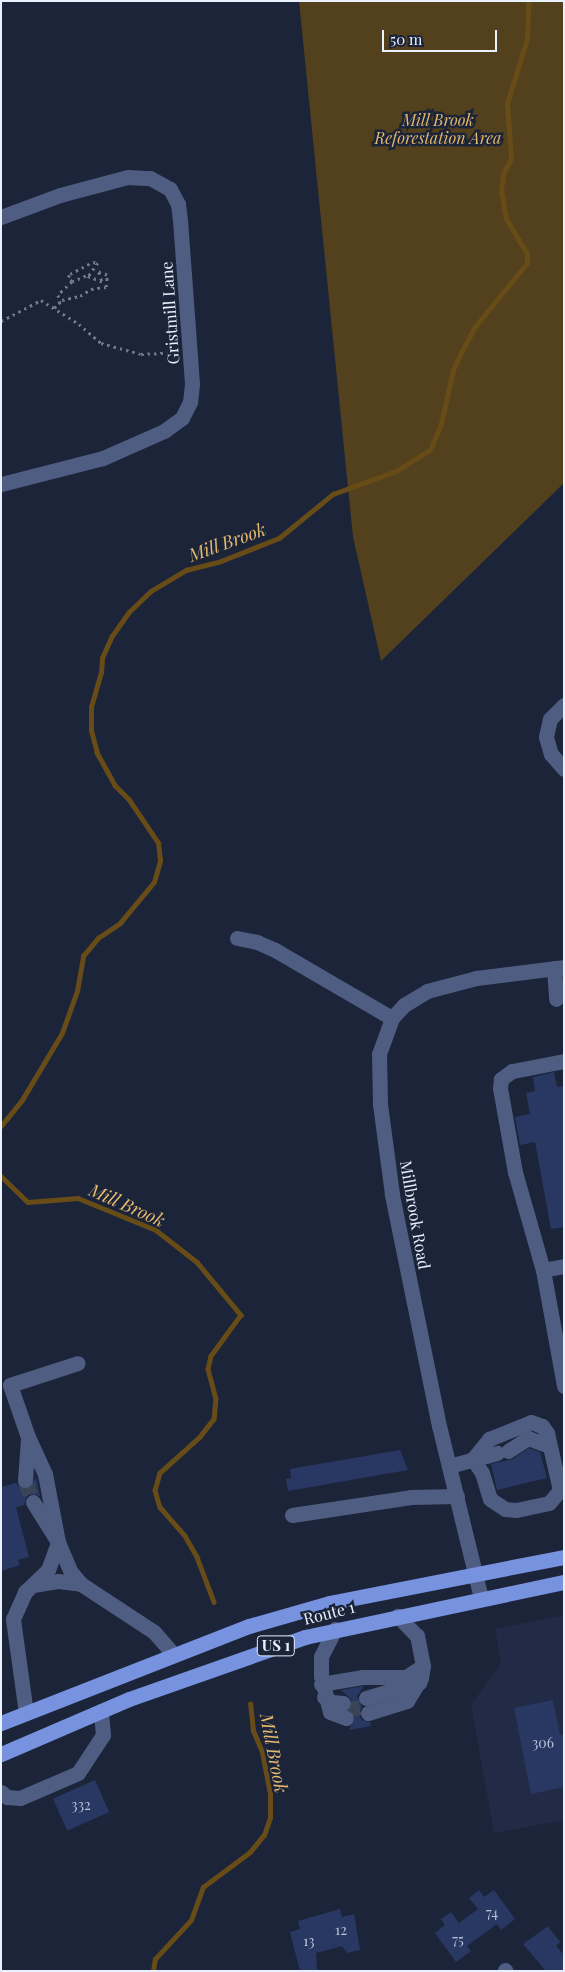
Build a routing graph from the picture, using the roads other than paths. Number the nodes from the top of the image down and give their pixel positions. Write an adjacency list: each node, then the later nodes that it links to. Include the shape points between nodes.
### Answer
1 (1, 216): 2 (street, Gristmill Lane, via 60,195 128,177 150,178 170,190 180,220 192,384 190,402 182,418 164,431 91,462)
2 (1, 484)
3 (564, 705): 4 (street, via 550,719 546,737 551,754)
4 (564, 769)
5 (237, 938): 8 (street, via 275,950)
6 (559, 967): 7 (street); 8 (street, Millbrook Road, via 440,986 414,998)
7 (556, 1000)
8 (392, 1018): 18 (street, Millbrook Road, via 379,1054 380,1104 394,1204)
9 (564, 1061): 11 (street, via 512,1071 500,1082 501,1104 515,1172)
10 (564, 1266): 11 (street)
11 (543, 1270): 14 (street)
12 (78, 1362): 13 (street)
13 (6, 1386): 15 (street)
14 (564, 1386)
15 (28, 1437): 19 (street); 24 (street, via 52,1497)
16 (544, 1444): 17 (street, via 528,1438 503,1452); 17 (street, via 539,1435 529,1431 494,1445); 22 (street, via 555,1485)
17 (473, 1459): 18 (street); 22 (street, via 482,1473 490,1499 499,1506 516,1510); 22 (street, via 484,1442 495,1435 526,1422 542,1426 550,1441 561,1481 558,1494)
18 (449, 1466): 20 (street, Millbrook Road)
19 (25, 1480)
20 (457, 1496): 23 (street, via 411,1497); 26 (street, Millbrook Road)
21 (33, 1502): 24 (street)
22 (549, 1503)
23 (292, 1515)
24 (58, 1542): 28 (street, via 48,1570); 29 (street, via 71,1572)
25 (564, 1557): 26 (main road, Route 1 / US 1)
26 (476, 1573): 30 (street, Millbrook Road); 33 (main road, Route 1 / US 1, via 329,1603 249,1626)
27 (564, 1582): 30 (main road, Route 1 / US 1)
28 (33, 1584): 29 (street, via 58,1581); 39 (street, via 21,1599 13,1619)
29 (81, 1584): 33 (street, via 154,1632)
30 (481, 1598): 31 (main road, Route 1 / US 1)
31 (398, 1616): 32 (main road, Route 1 / US 1); 34 (street, via 417,1636)
32 (336, 1629): 35 (street, via 321,1657); 38 (main road, Route 1 / US 1, via 254,1652)
33 (172, 1654): 39 (main road, Route 1 / US 1)
34 (423, 1666): 35 (street, via 406,1677 363,1677); 36 (street, via 420,1682 407,1701)
35 (323, 1690): 37 (street, via 332,1702)
36 (367, 1706)
37 (345, 1710)
38 (101, 1711): 41 (main road, Route 1 / US 1); 42 (street, via 103,1735 78,1773 20,1798 7,1797)
39 (26, 1713): 40 (main road, Route 1 / US 1)
40 (1, 1723)
41 (1, 1754)
42 (1, 1792)

